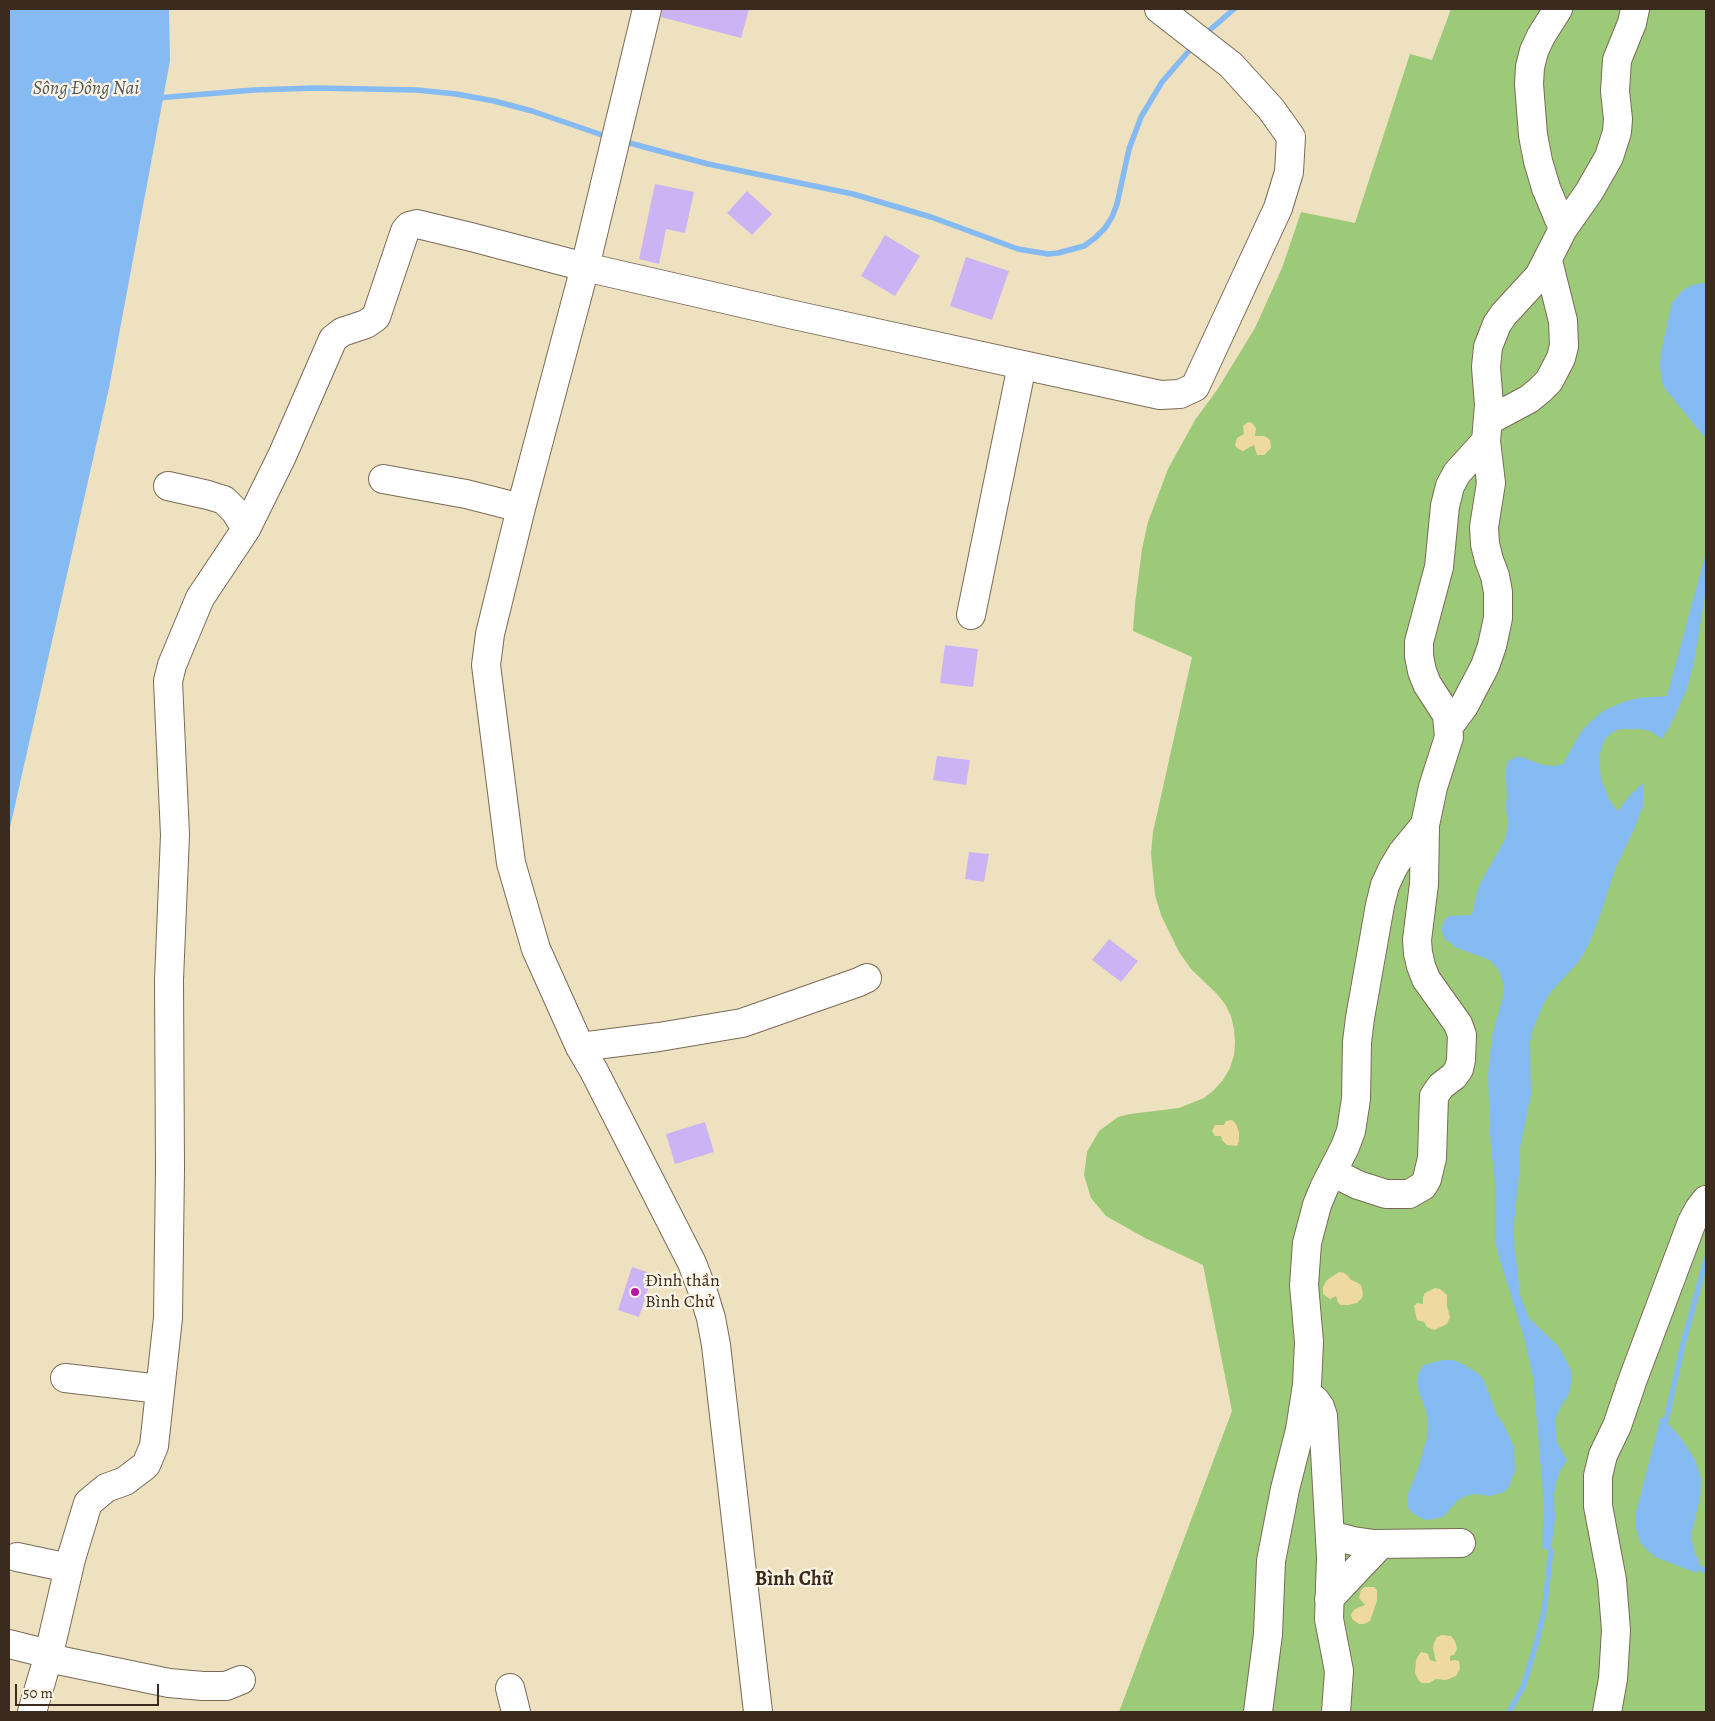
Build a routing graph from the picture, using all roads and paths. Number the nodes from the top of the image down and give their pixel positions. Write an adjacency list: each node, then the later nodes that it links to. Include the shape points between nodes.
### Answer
1 (647, 9): 7 (street)
2 (1558, 9): 5 (street, via 1534,52 1529,96 1538,161)
3 (1635, 9): 5 (street, via 1617,60 1615,91 1618,119 1614,145 1589,192)
4 (1168, 15): 8 (street, via 1231,65 1291,136 1289,172 1278,208 1194,386 1180,394 1160,395)
5 (1563, 229): 6 (street)
6 (1548, 261): 9 (street, via 1529,290 1504,314 1492,335 1486,358 1489,390); 9 (street, via 1564,327 1561,358 1549,381 1540,390)
7 (585, 267): 8 (street); 12 (street); 13 (street, via 417,224 410,226 405,231 376,317 333,339)
8 (1022, 365): 14 (street)
9 (1487, 431): 15 (street, via 1491,483 1484,527 1485,544 1498,592 1498,618 1485,666 1464,706); 15 (street, via 1450,486 1439,567 1419,642 1422,671 1447,715)
10 (383, 479): 12 (street)
11 (168, 486): 13 (street, via 224,500)
12 (521, 508): 18 (street, via 490,634 487,677 511,863 536,949)
13 (246, 529): 22 (street, via 200,598 168,681 175,835 169,980 168,1318)
14 (971, 615)
15 (1449, 726): 16 (street, via 1447,747 1433,787)
16 (1425, 826): 19 (street, via 1402,853 1385,885 1360,1018 1355,1116 1346,1147); 19 (street, via 1418,953 1426,979 1458,1024 1462,1036 1459,1069 1434,1096 1432,1158 1423,1186 1409,1194 1386,1194)
17 (867, 978): 18 (street, via 742,1023)
18 (580, 1047): 34 (street, via 692,1264 711,1318)
19 (1332, 1172): 23 (street, via 1317,1205 1306,1250 1304,1285 1309,1342)
20 (1706, 1200): 37 (street, via 1692,1222 1617,1426 1603,1455 1598,1476 1598,1506 1616,1622 1614,1671)
21 (65, 1378): 22 (street)
22 (160, 1389): 28 (street, via 154,1446 146,1465 124,1481 106,1488 88,1503)
23 (1306, 1393): 24 (street, via 1315,1400 1322,1416); 35 (street, via 1271,1561 1268,1634)
24 (1330, 1535): 26 (street); 29 (street)
25 (1461, 1543): 26 (street)
26 (1381, 1544): 29 (street)
27 (17, 1557): 28 (street)
28 (69, 1568): 31 (street)
29 (1329, 1599): 36 (street, via 1332,1639 1339,1671)
30 (9, 1644): 31 (street)
31 (49, 1656): 32 (street, via 169,1683 226,1686); 33 (street)
32 (241, 1680)
33 (32, 1712)
34 (758, 1712)
35 (1258, 1712)
36 (1336, 1712)
37 (1607, 1712)

